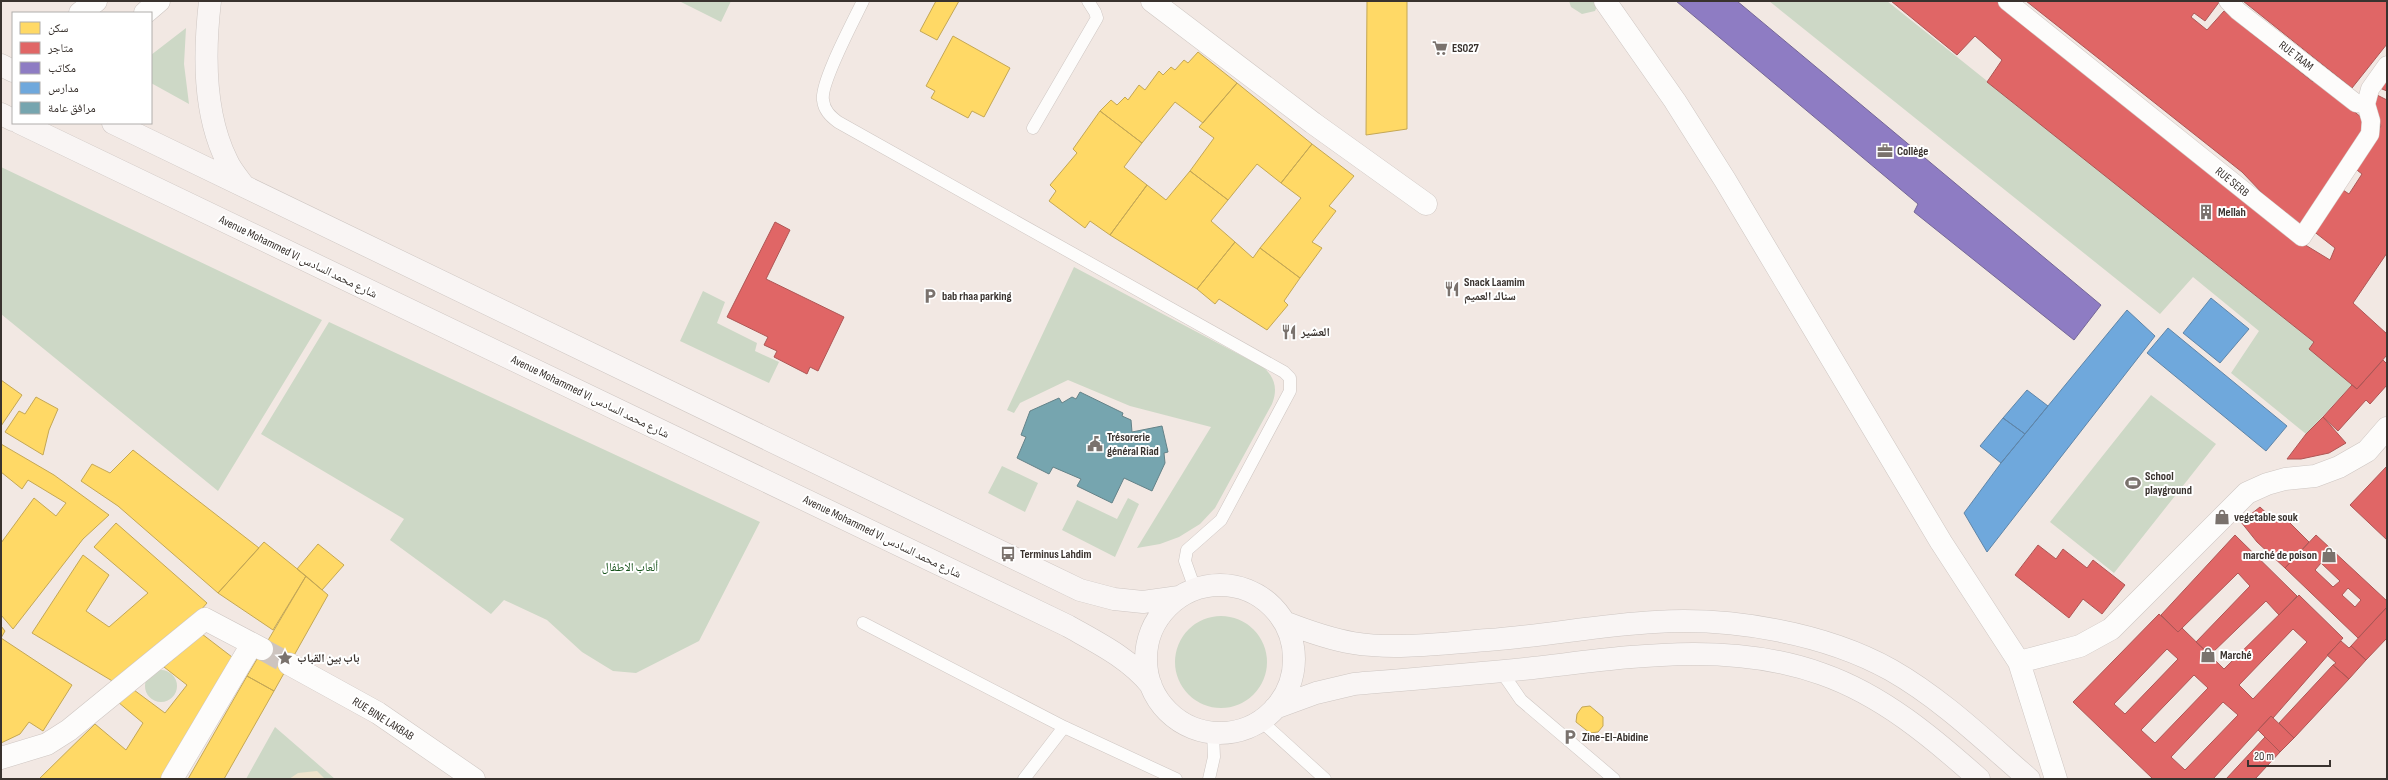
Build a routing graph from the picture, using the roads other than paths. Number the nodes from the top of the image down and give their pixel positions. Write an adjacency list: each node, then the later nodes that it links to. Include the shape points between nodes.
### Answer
1 (96, 1): 10 (street)
2 (159, 1): 11 (street)
3 (210, 1): 19 (main road, via 207,61 210,103 219,144 227,162)
4 (862, 1): 22 (lane, via 823,89 825,108 830,116 1284,372 1290,378 1290,391 1221,520 1187,550)
5 (1088, 1): 18 (lane, via 1096,12 1096,18)
6 (1152, 1): 20 (street, via 1313,123)
7 (1605, 1): 25 (street, via 1675,101 1725,180 1941,542)
8 (2007, 1): 13 (street, RUE SERB, via 2302,237 2370,134 2371,121)
9 (2228, 1): 13 (street, RUE TAAM, via 2356,103)
10 (81, 12)
11 (146, 12)
12 (2387, 65): 13 (street, via 2370,89)
13 (2366, 104)
14 (1, 114): 15 (main road)
15 (12, 120)
16 (22, 124): 28 (main road, Avenue Mohammed VI شارع محمد السادس, via 1068,626 1138,670)
17 (115, 124): 19 (main road)
18 (1033, 128)
19 (245, 187): 22 (main road, via 1080,590 1114,599 1143,602)
20 (1426, 204)
21 (2387, 428): 25 (street, via 2367,451 2339,467 2315,476 2279,480 2247,493 2111,629 2080,646)
22 (1187, 593): 23 (main road, via 1213,585 1238,587 1262,597); 28 (main road, via 1161,614 1149,636 1146,661)
23 (1284, 622): 29 (main road, via 1292,643 1294,666 1288,688); 41 (main road, via 1320,636 1355,643 1392,645 1513,638 1656,622 1709,622 1770,629 1850,652 1890,670 1939,704)
24 (863, 623): 30 (lane)
25 (2019, 662): 42 (street)
26 (289, 664): 34 (street, RUE BINE LAKBAB, via 378,713)
27 (1501, 671): 29 (main road, via 1354,684 1316,693); 39 (lane, via 1521,700); 40 (main road, via 1653,654 1718,654 1780,661 1823,674 1889,707 1936,741)
28 (1151, 685): 31 (main road, via 1161,704 1175,718 1193,728)
29 (1268, 714): 31 (main road, via 1247,728 1227,734); 38 (lane, via 1297,755)
30 (1064, 727): 35 (lane); 36 (lane)
31 (1213, 733): 37 (lane, via 1214,757)
32 (1, 758): 33 (street, via 47,744 69,730 205,619 257,647)
33 (172, 779)
34 (474, 779)
35 (1024, 779)
36 (1176, 779)
37 (1209, 779)
38 (1325, 779)
39 (1614, 779)
40 (1979, 779)
41 (2029, 779)
42 (2056, 779)

